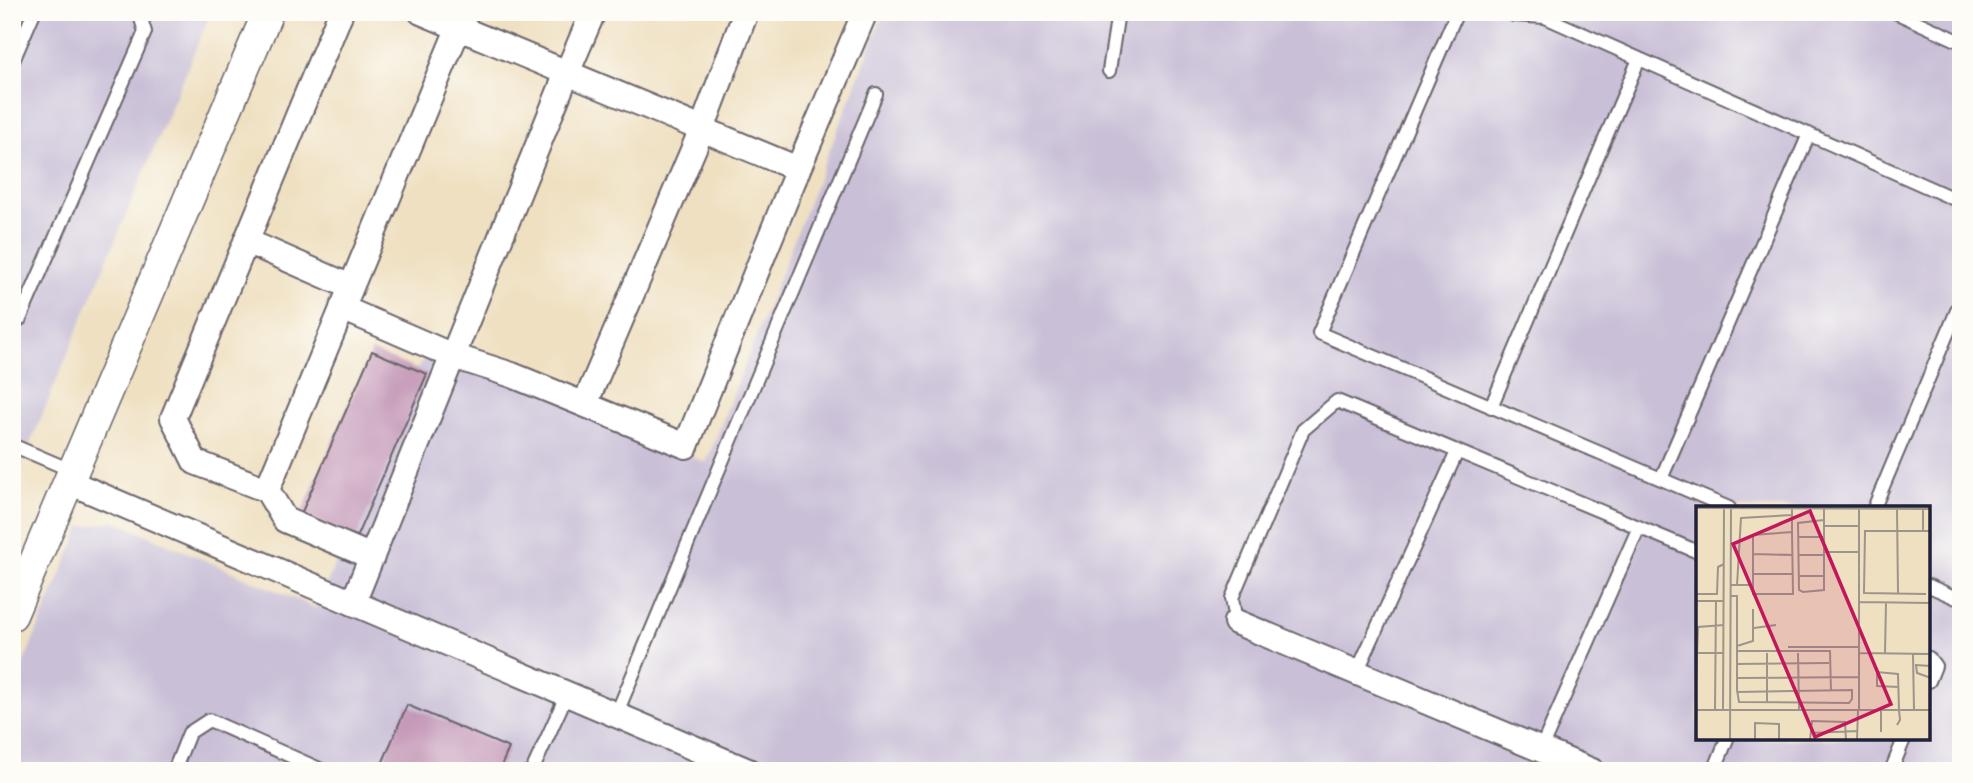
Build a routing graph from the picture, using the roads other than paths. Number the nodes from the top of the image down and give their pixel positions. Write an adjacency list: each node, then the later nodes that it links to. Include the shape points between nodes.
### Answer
1 (34, 12): 17 (lane)
2 (139, 12): 28 (lane, via 145,32 20,318)
3 (268, 12): 34 (street)
4 (341, 12): 25 (street)
5 (421, 12): 14 (street)
6 (593, 12): 19 (street)
7 (746, 12): 21 (street)
8 (865, 12): 23 (street)
9 (1118, 12): 18 (lane)
10 (1458, 12): 31 (lane, via 1319,333)
11 (1508, 12): 13 (lane)
12 (1895, 12): 15 (lane)
13 (1546, 15): 16 (lane)
14 (462, 20): 19 (street); 26 (street)
15 (1961, 42)
16 (1639, 59): 22 (lane); 31 (lane)
17 (12, 63)
18 (1109, 71)
19 (567, 73): 21 (street); 29 (street)
20 (876, 94): 51 (lane)
21 (702, 129): 23 (street); 30 (street)
22 (1809, 134): 24 (lane); 35 (lane)
23 (798, 169): 30 (street, via 686,446)
24 (1961, 202)
25 (246, 242): 26 (street); 36 (street, via 173,418 195,462)
26 (347, 298): 29 (street); 36 (street)
27 (1961, 301): 38 (lane)
28 (12, 322)
29 (453, 356): 30 (street); 41 (street)
30 (585, 404)
31 (1491, 407): 35 (lane)
32 (12, 445): 34 (lane)
33 (1457, 452): 39 (lane); 46 (lane, via 1337,401 1303,430 1232,598); 48 (lane)
34 (71, 476): 44 (street); 45 (street)
35 (1661, 479): 37 (lane)
36 (267, 490): 41 (street, via 285,520)
37 (1724, 506)
38 (1875, 506)
39 (1639, 527): 40 (lane); 54 (lane)
40 (1696, 551)
41 (372, 557): 44 (street)
42 (1931, 587): 43 (lane)
43 (1961, 600)
44 (354, 603): 50 (street)
45 (12, 615)
46 (1236, 622): 48 (street)
47 (1931, 660): 49 (lane, via 1936,666)
48 (1357, 672): 54 (street)
49 (1931, 677)
50 (567, 694): 51 (street); 58 (lane)
51 (616, 715): 59 (street)
52 (1726, 741): 60 (lane)
53 (1903, 741): 61 (lane)
54 (1541, 749): 55 (street)
55 (1577, 768)
56 (174, 771): 57 (lane, via 189,733 209,720)
57 (324, 771)
58 (532, 771)
59 (748, 771)
60 (1714, 771)
61 (1891, 771)

